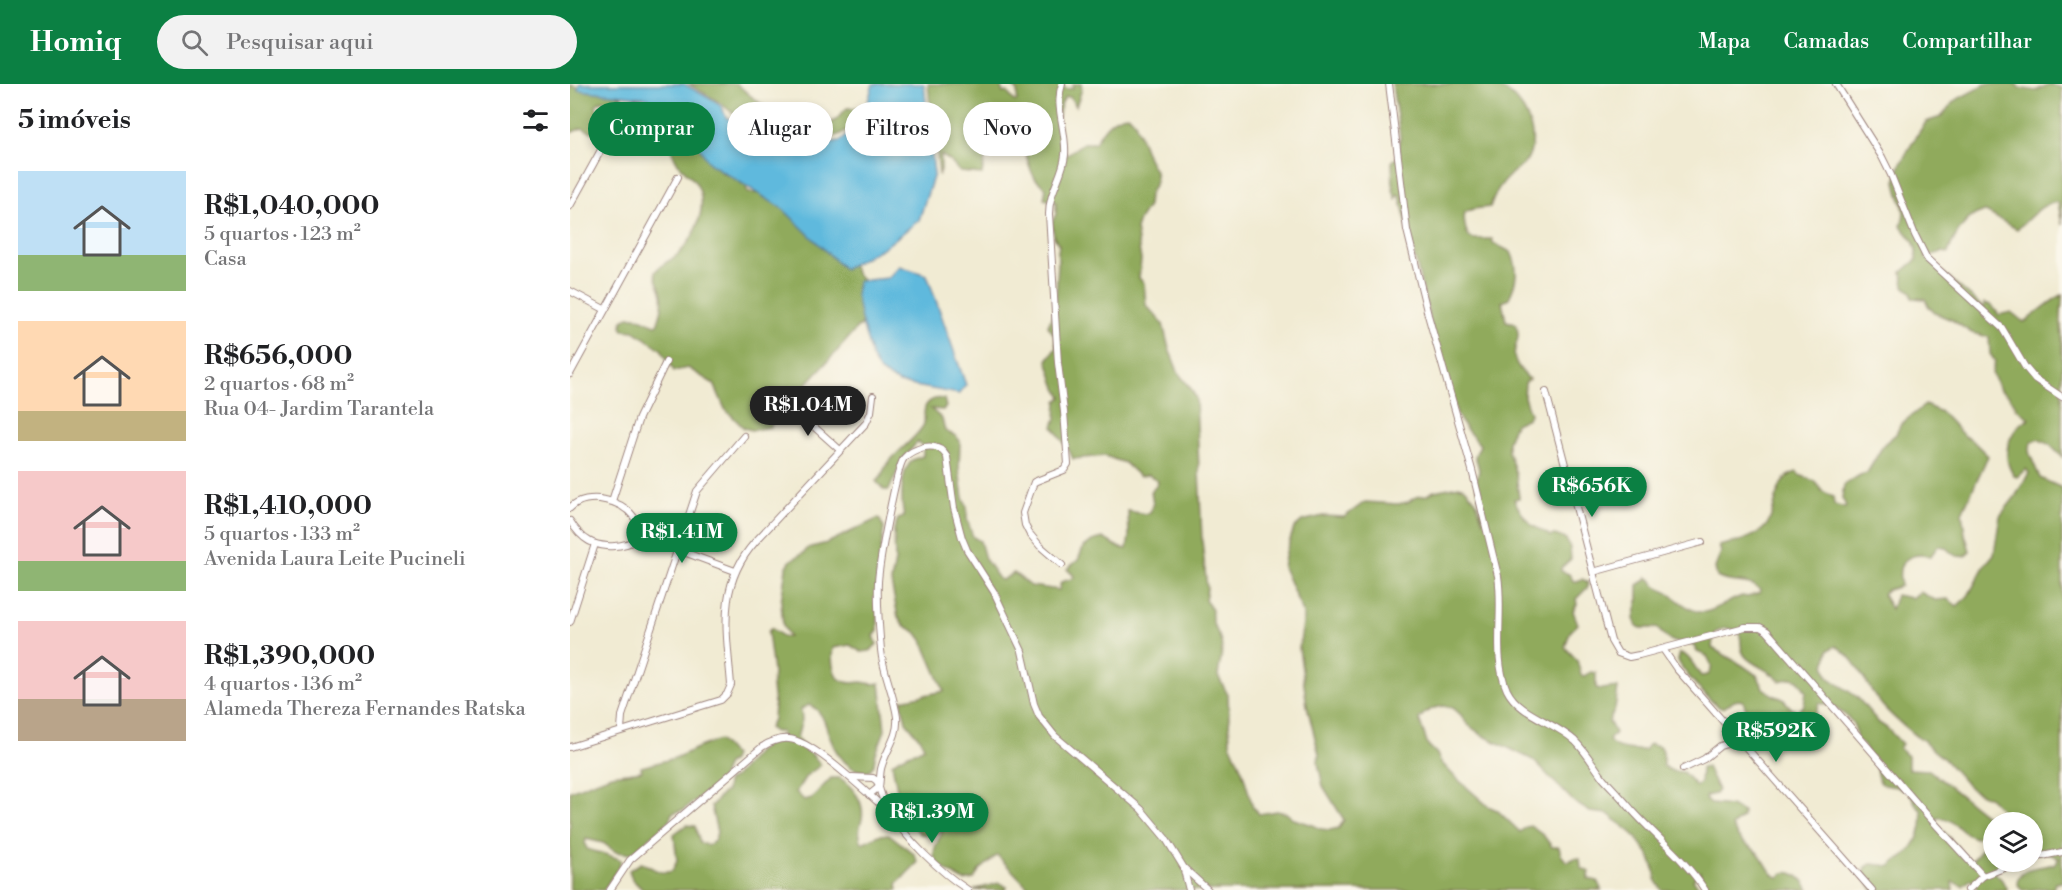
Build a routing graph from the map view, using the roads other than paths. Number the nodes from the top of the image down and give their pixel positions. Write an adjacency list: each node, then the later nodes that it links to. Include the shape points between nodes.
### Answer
1 (1062, 84): 24 (street, via 1059,98 1065,158 1051,194 1049,214 1068,464 1064,470 1034,482 1023,513 1029,533)
2 (1389, 84): 49 (street, via 1407,230 1498,576 1499,656 1507,689 1524,710 1577,743 1604,779)
3 (1836, 84): 13 (street, via 1882,157 1927,259 2002,328 2035,379)
4 (598, 156): 6 (street)
5 (678, 177): 8 (street)
6 (570, 206)
7 (570, 291): 8 (street)
8 (604, 309): 10 (street)
9 (666, 362): 17 (street, via 639,418)
10 (570, 374)
11 (1546, 392): 26 (street)
12 (873, 396): 16 (street, via 868,420)
13 (2062, 397)
14 (792, 406): 16 (street)
15 (744, 436): 23 (street, via 699,488)
16 (840, 450): 25 (street, via 754,542)
17 (612, 501): 18 (street, via 590,499); 20 (street, via 634,517)
18 (570, 508)
19 (570, 521): 22 (street, via 581,536)
20 (638, 535): 22 (street, via 632,542 618,546); 23 (street)
21 (1702, 542): 26 (street)
22 (595, 544): 27 (street)
23 (677, 549): 25 (street); 29 (street, via 622,716)
24 (1062, 565)
25 (735, 571): 29 (street, via 726,611 731,686 727,694 721,700)
26 (1593, 572): 28 (street, via 1614,649 1629,657)
27 (570, 622)
28 (1664, 649): 30 (street); 44 (street, via 1745,627 1767,631)
29 (621, 730): 31 (street)
30 (1740, 740): 33 (street, via 1720,746); 50 (street)
31 (570, 747)
32 (881, 768): 35 (street); 37 (street); 42 (street, via 893,741 897,717 881,652 878,581 883,552 904,458 928,447 938,448 947,457 962,538 1022,651 1039,716 1055,736 1141,809)
33 (1683, 770)
34 (851, 777): 35 (street); 36 (street); 45 (street, via 797,741 771,742 630,860)
35 (868, 778): 36 (street); 37 (street, via 875,779)
36 (860, 786): 38 (street)
37 (879, 787): 38 (street); 39 (street)
38 (869, 795): 39 (street)
39 (887, 810): 46 (street, via 922,851)
40 (2062, 852): 41 (street)
41 (2043, 856)
42 (1184, 868): 47 (street); 48 (street)
43 (1993, 872): 44 (street)
44 (1983, 876): 51 (street)
45 (610, 890)
46 (968, 890)
47 (1189, 890)
48 (1208, 890)
49 (1704, 890)
50 (1872, 890)
51 (1968, 890)

